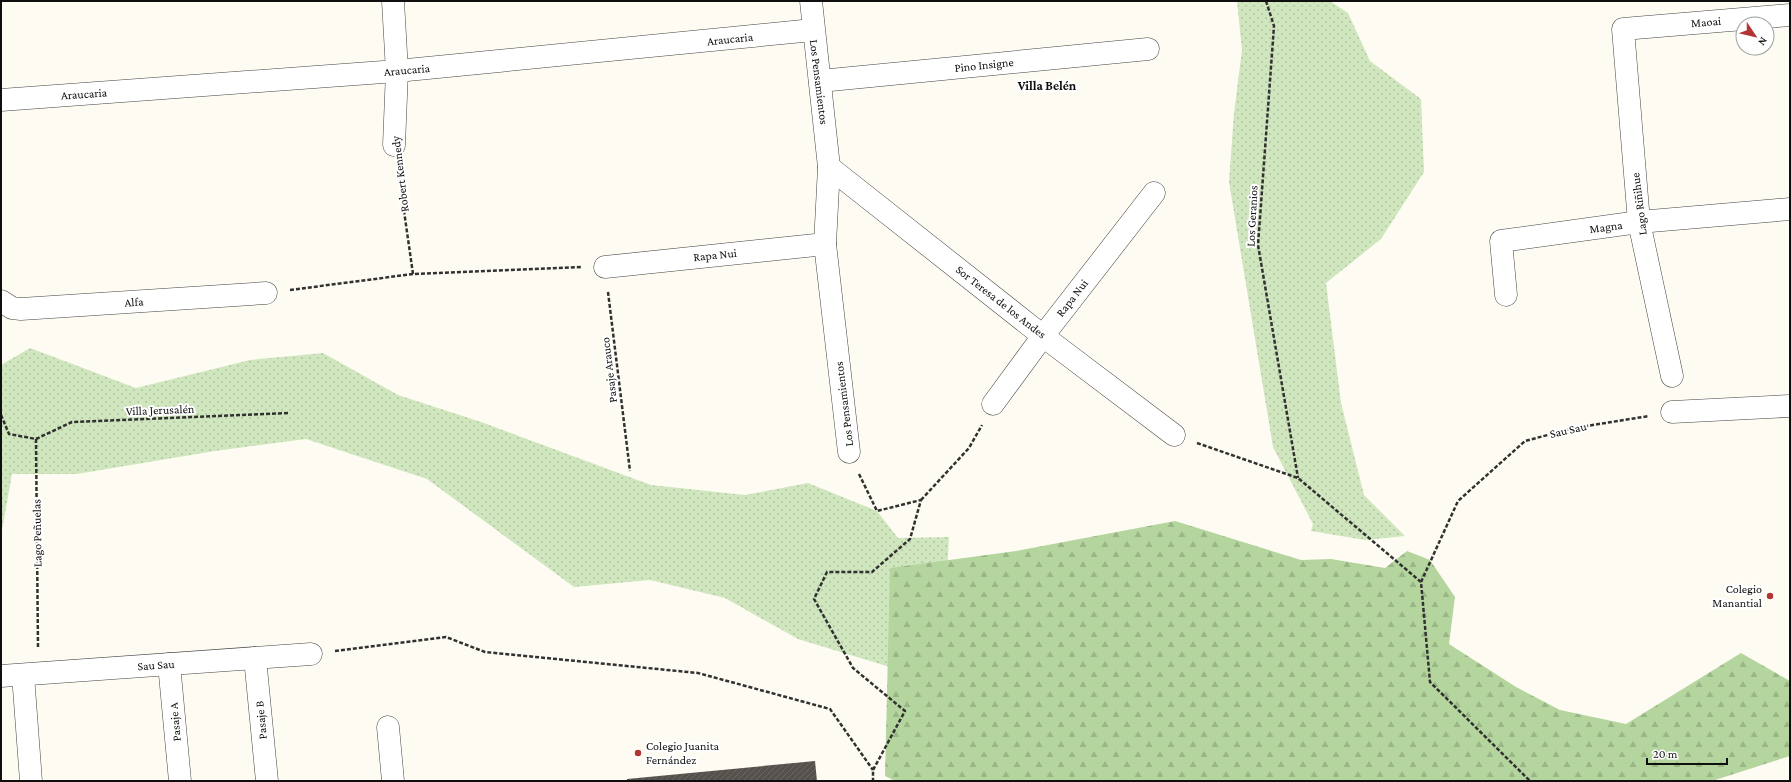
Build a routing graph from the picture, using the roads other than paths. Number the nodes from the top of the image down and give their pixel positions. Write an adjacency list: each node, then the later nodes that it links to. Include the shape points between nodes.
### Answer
1 (393, 1): 7 (street, Robert Kennedy)
2 (811, 1): 5 (street, Los Pensamientos)
3 (1790, 15): 4 (street, Maoai)
4 (1623, 29): 14 (street, Lago Riñihue)
5 (813, 30): 7 (street, Araucaria); 8 (street, Los Pensamientos)
6 (1148, 49): 8 (street, Pino Insigne)
7 (397, 71): 9 (street, Araucaria); 10 (street, Robert Kennedy)
8 (820, 81): 11 (street, Los Pensamientos)
9 (1, 100)
10 (394, 145)
11 (830, 167): 15 (street, Los Pensamientos); 20 (street, Sor Teresa de los Andes)
12 (1154, 193): 20 (street, Rapa Nui)
13 (1790, 209): 14 (street, Magna)
14 (1639, 222): 18 (street, Magna, via 1501,241); 21 (street, Lago Riñihue)
15 (825, 244): 16 (street, Rapa Nui); 26 (street, Los Pensamientos)
16 (605, 267)
17 (266, 293): 19 (street, Alfa, via 21,309)
18 (1506, 295)
19 (2, 303)
20 (1043, 336): 22 (street, Rapa Nui); 25 (street, Sor Teresa de los Andes)
21 (1672, 376)
22 (993, 404)
23 (1790, 406): 24 (street)
24 (1672, 412)
25 (1174, 435)
26 (849, 452)
27 (311, 654): 28 (street, Sau Sau)
28 (255, 658): 29 (street, Sau Sau); 35 (street, Pasaje B)
29 (169, 664): 30 (street, Sau Sau); 34 (street, Pasaje A)
30 (31, 674): 31 (street, Sau Sau); 33 (street)
31 (1, 676)
32 (388, 727): 36 (street)
33 (31, 781)
34 (180, 781)
35 (267, 781)
36 (394, 781)

